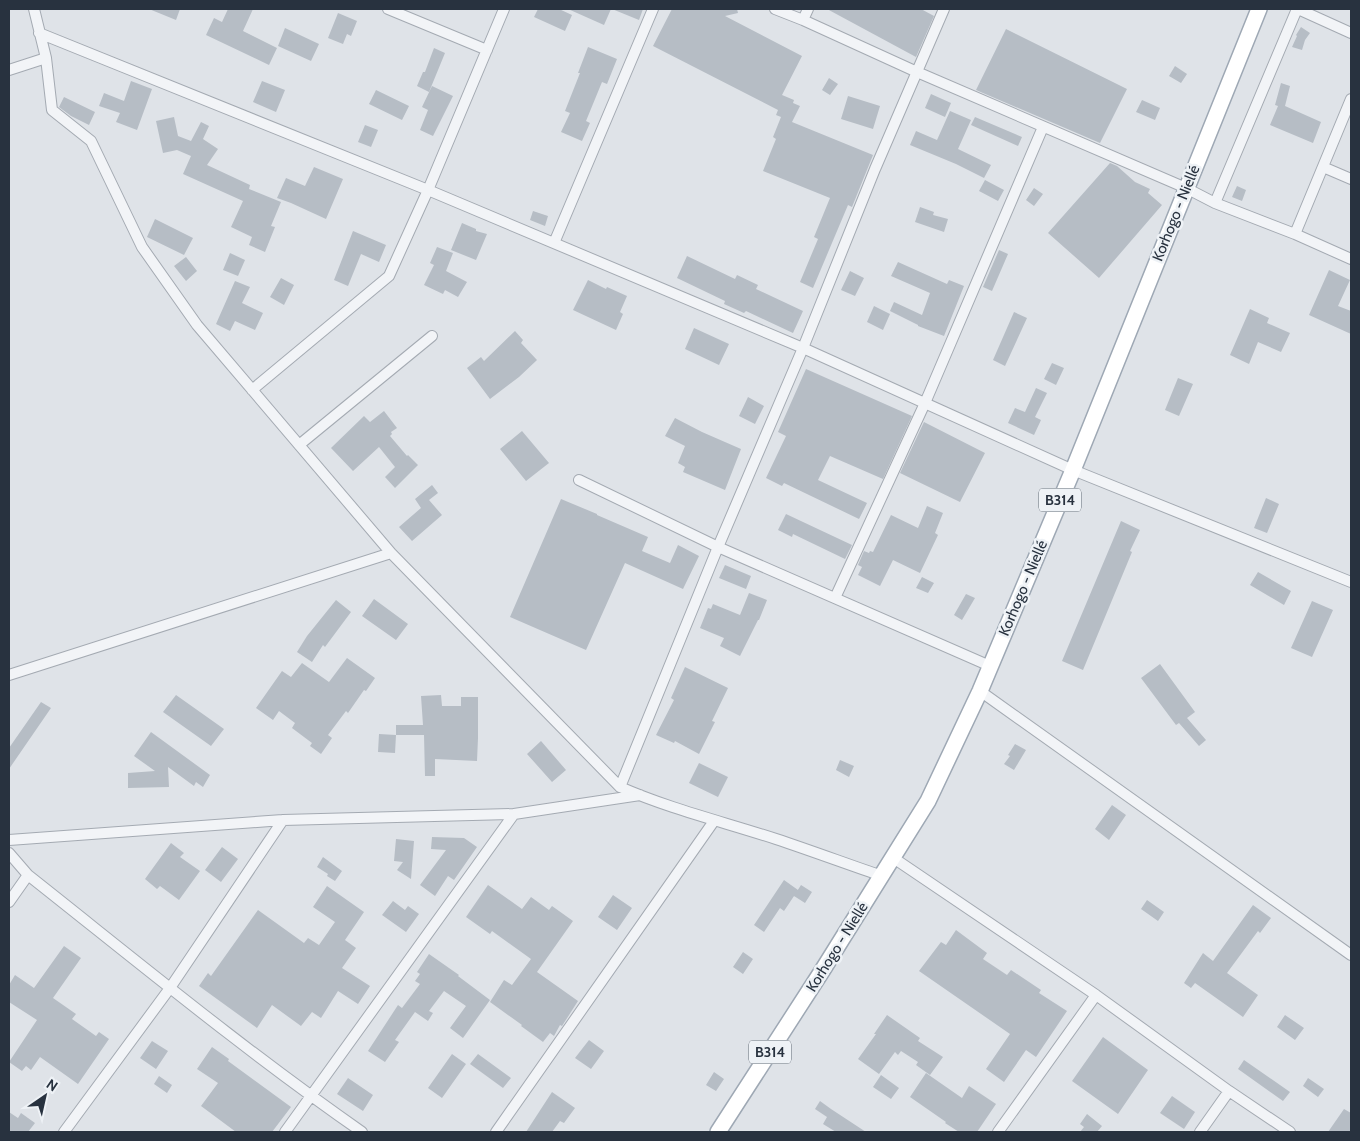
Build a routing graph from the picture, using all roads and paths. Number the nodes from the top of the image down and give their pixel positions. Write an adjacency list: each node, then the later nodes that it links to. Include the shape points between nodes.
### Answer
1 (34, 9): 11 (street)
2 (388, 9): 13 (street)
3 (504, 9): 13 (street)
4 (653, 9): 25 (street)
5 (775, 9): 10 (street)
6 (808, 9): 10 (street)
7 (944, 9): 16 (street)
8 (1259, 9): 21 (main road, Korhogo - Niellé / B314)
9 (1298, 9): 12 (street); 23 (street)
10 (803, 20): 16 (street)
11 (39, 33): 14 (street); 22 (street)
12 (1351, 33)
13 (487, 50): 22 (street)
14 (46, 58): 15 (street); 29 (street, via 52,110 91,141 142,247 197,325)
15 (9, 70)
16 (917, 72): 18 (street); 28 (street)
17 (1351, 99): 19 (street)
18 (1044, 126): 21 (street); 30 (street)
19 (1323, 167): 20 (street); 24 (street)
20 (1351, 179)
21 (1186, 188): 23 (street); 32 (main road, Korhogo - Niellé / B314)
22 (428, 190): 25 (street); 29 (street, via 389,276)
23 (1215, 203): 24 (street)
24 (1296, 234): 26 (street)
25 (554, 243): 28 (street)
26 (1351, 259)
27 (432, 336): 31 (street)
28 (803, 348): 30 (street); 34 (street)
29 (252, 390): 31 (street)
30 (925, 403): 32 (street); 37 (street)
31 (299, 445): 35 (street)
32 (1073, 470): 36 (street); 38 (main road, Korhogo - Niellé / B314)
33 (579, 480): 34 (street)
34 (718, 547): 37 (street); 41 (street)
35 (391, 553): 39 (street); 41 (street)
36 (1351, 582)
37 (835, 598): 38 (street)
38 (990, 666): 40 (main road, Korhogo - Niellé / B314)
39 (9, 675)
40 (980, 691): 48 (main road, Korhogo - Niellé / B314, via 928,801); 52 (street)
41 (620, 786): 42 (street)
42 (640, 795): 43 (street); 45 (street)
43 (514, 814): 44 (street); 56 (street)
44 (283, 820): 46 (street); 53 (street)
45 (714, 820): 50 (street); 60 (street)
46 (9, 840)
47 (9, 853): 49 (street)
48 (892, 857): 50 (main road, Korhogo - Niellé / B314); 54 (street)
49 (28, 875): 51 (street); 53 (street)
50 (882, 876): 61 (main road, Korhogo - Niellé / B314)
51 (9, 902)
52 (1351, 956)
53 (170, 988): 56 (street); 57 (street)
54 (1096, 995): 55 (street); 62 (street)
55 (1229, 1091): 63 (street); 64 (street)
56 (311, 1096): 58 (street); 59 (street)
57 (64, 1132)
58 (285, 1132)
59 (362, 1132)
60 (496, 1132)
61 (718, 1132)
62 (998, 1132)
63 (1200, 1132)
64 (1290, 1132)

